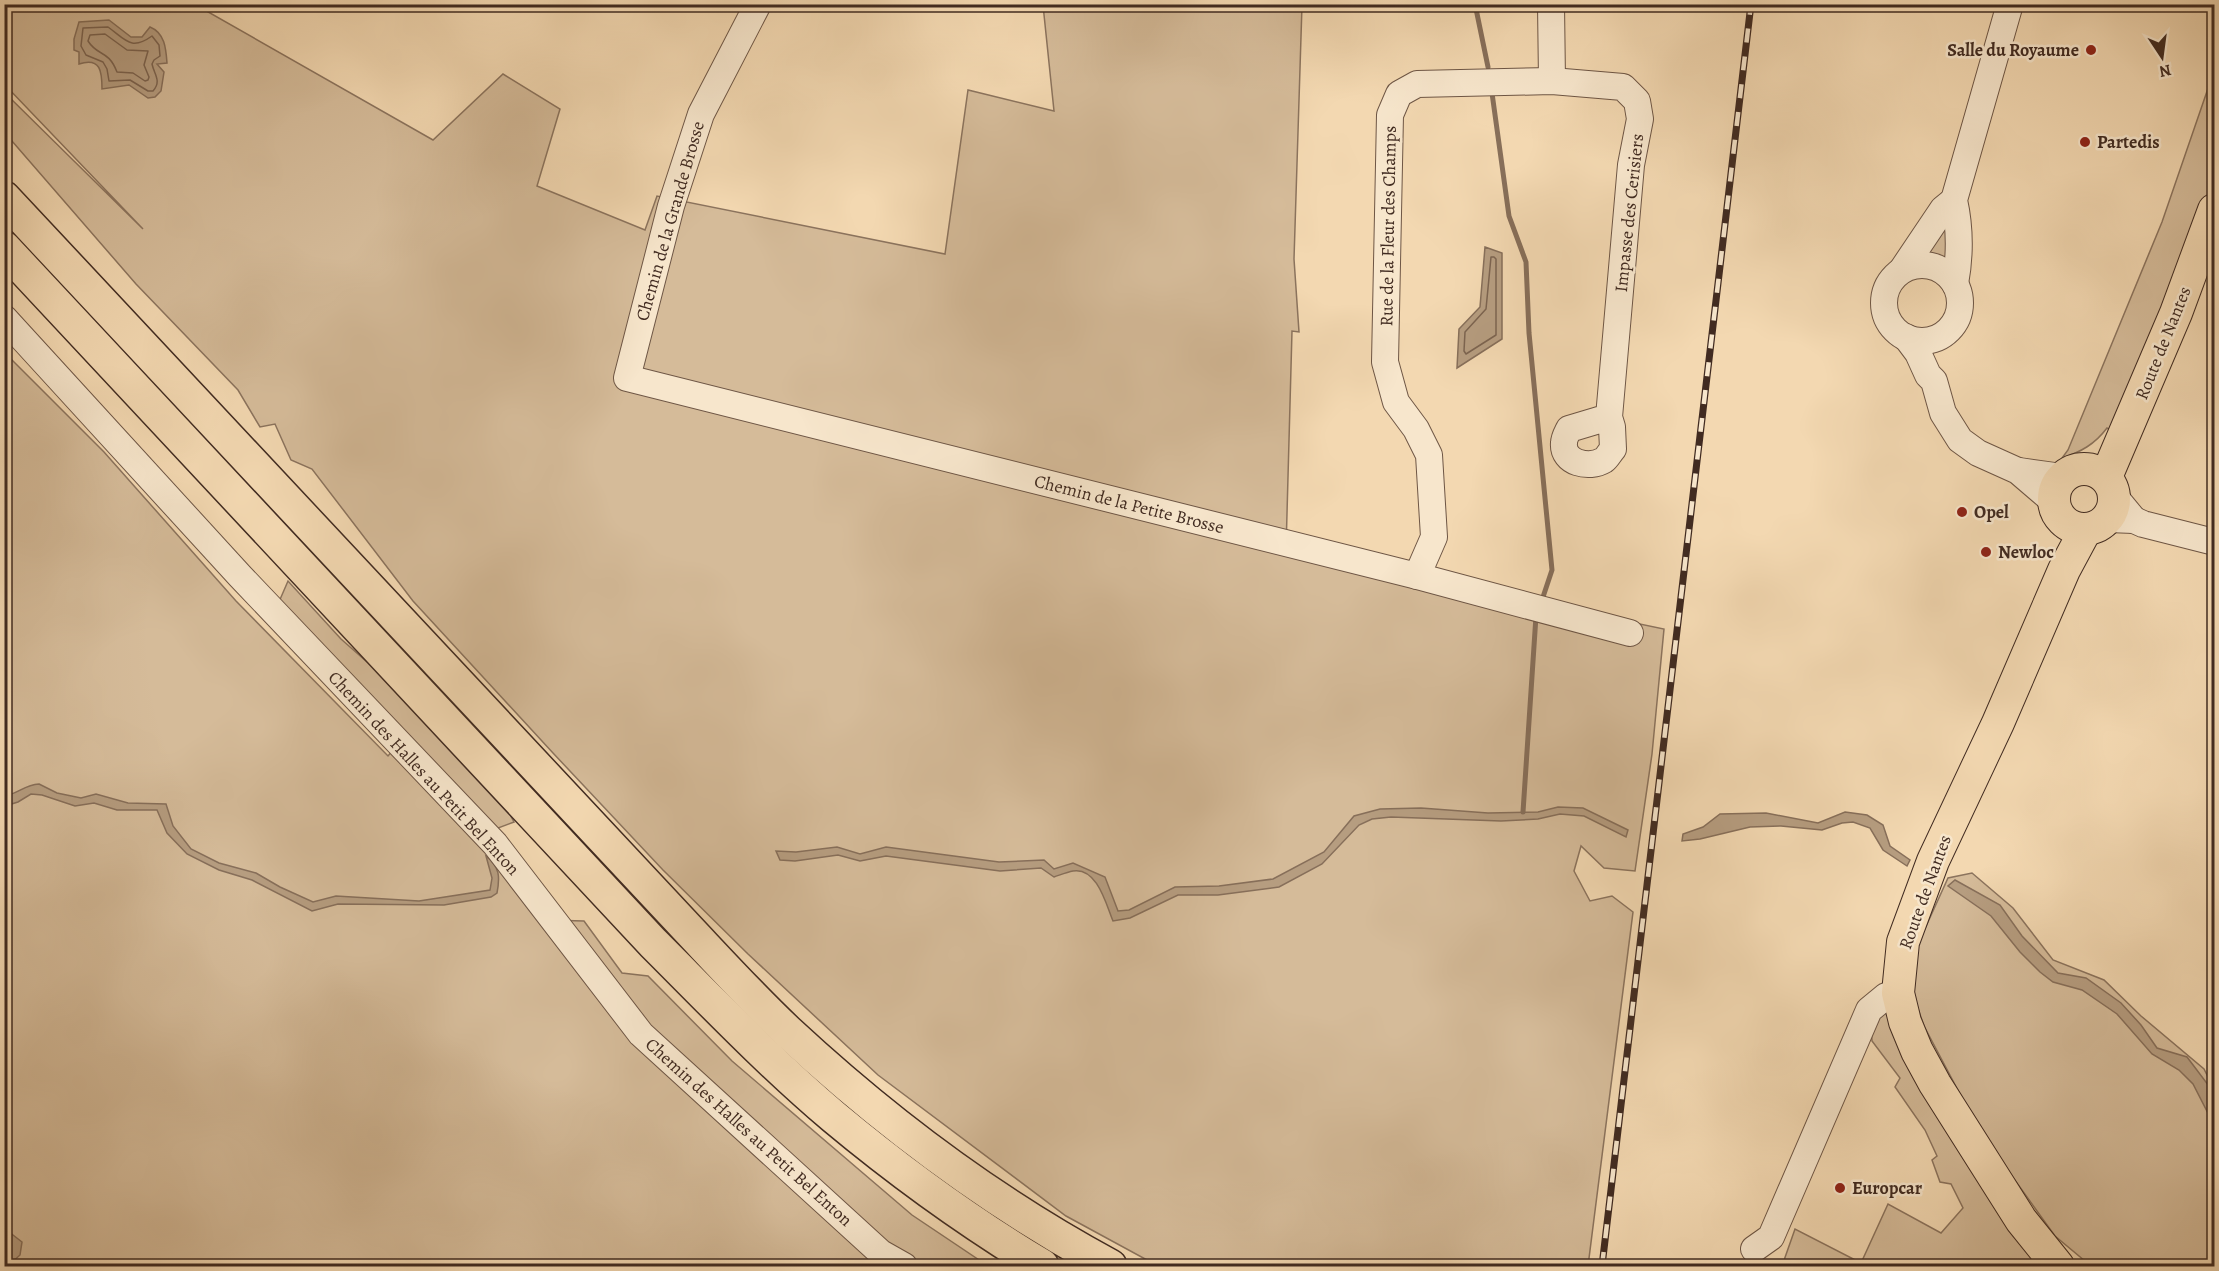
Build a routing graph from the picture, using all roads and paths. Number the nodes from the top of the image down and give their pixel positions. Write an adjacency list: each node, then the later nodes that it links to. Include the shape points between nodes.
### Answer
1 (758, 4): 14 (street, Chemin de la Grande Brosse, via 701,114 671,206)
2 (1551, 4): 4 (street)
3 (2010, 4): 6 (street)
4 (1552, 81): 16 (street, Impasse des Cerisiers, via 1623,87 1637,101 1640,119 1631,165); 19 (street, Rue de la Fleur des Champs, via 1417,84 1400,93 1390,115 1385,362 1396,402 1429,455 1434,537)
5 (4, 198): 25 (highway, via 787,1031 952,1167 1051,1233)
6 (1954, 200): 9 (street, via 1943,209); 10 (street, via 1958,217)
7 (2214, 210): 17 (main road, Route de Nantes, via 2176,313 2121,441)
8 (4, 248): 24 (highway, via 653,943 728,1018 834,1117 888,1161)
9 (1902, 270): 10 (street, via 1931,266 1945,272); 13 (street, via 1888,285 1884,305 1890,324)
10 (1955, 284): 12 (street, via 1959,310)
11 (4, 318): 23 (street, Chemin des Halles au Petit Bel Enton, via 240,576 495,844 641,1034 881,1253)
12 (1944, 333): 13 (street, via 1926,340); 15 (street, via 1939,373)
13 (1906, 337): 15 (street)
14 (627, 378): 19 (street, Chemin de la Petite Brosse)
15 (1934, 381): 17 (street, via 1943,413 1960,440 1978,453)
16 (1609, 417)
17 (2090, 501): 18 (street); 21 (main road, Route de Nantes, via 1998,723 1933,861 1903,942)
18 (2214, 542)
19 (1417, 576): 20 (street, Chemin de la Petite Brosse)
20 (1630, 633)
21 (1898, 993): 22 (street, via 1886,996 1869,1010 1771,1237); 26 (main road, Route de Nantes, via 1905,1022 1935,1084 2021,1220)
22 (1754, 1249)
23 (903, 1266)
24 (1042, 1266)
25 (1110, 1266)
26 (2057, 1266)

